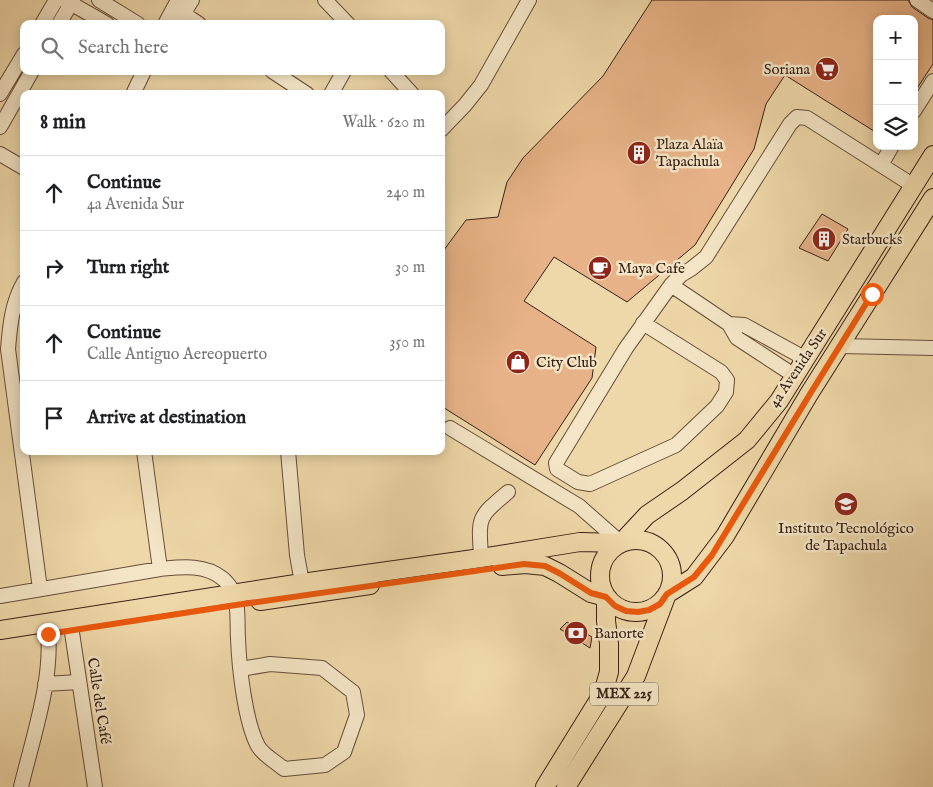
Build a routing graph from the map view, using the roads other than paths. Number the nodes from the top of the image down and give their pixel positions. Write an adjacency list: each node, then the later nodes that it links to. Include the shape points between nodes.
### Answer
1 (56, 0): 11 (street)
2 (99, 0): 14 (street)
3 (178, 0): 15 (street)
4 (192, 0): 10 (street)
5 (325, 0): 16 (street)
6 (529, 0): 32 (street, via 480,85)
7 (917, 0): 9 (street)
8 (70, 1): 12 (street); 13 (street)
9 (933, 11)
10 (180, 19)
11 (44, 20)
12 (61, 20)
13 (101, 20)
14 (132, 20)
15 (167, 20)
16 (344, 20)
17 (20, 61): 30 (street)
18 (30, 75): 24 (street)
19 (142, 75): 25 (street)
20 (278, 75): 26 (street)
21 (342, 75): 27 (street)
22 (395, 75): 28 (street)
23 (933, 81): 31 (street)
24 (21, 90)
25 (135, 90)
26 (301, 90)
27 (333, 90)
28 (408, 90)
29 (20, 92): 33 (street)
30 (0, 94)
31 (918, 105)
32 (445, 125)
33 (0, 127)
34 (890, 150): 37 (street)
35 (0, 154): 38 (street)
36 (933, 156): 39 (main road, 4a Avenida Sur)
37 (881, 165): 39 (street); 41 (street, via 807,118 797,117 706,257)
38 (20, 166)
39 (914, 186): 47 (main road, 4a Avenida Sur)
40 (933, 198): 45 (main road, 4a Avenida Sur)
41 (671, 285): 43 (street); 44 (street)
42 (20, 288): 49 (street, via 10,323 8,349)
43 (643, 323): 54 (street, via 556,463 558,469); 54 (street, via 721,372 727,380 726,392 717,406 676,445 590,484)
44 (729, 324): 47 (street, via 744,325); 48 (street, via 737,338)
45 (840, 346): 46 (street); 62 (main road, 4a Avenida Sur, via 712,555 694,577)
46 (933, 348)
47 (806, 358): 48 (main road, 4a Avenida Sur)
48 (795, 376): 57 (main road, 4a Avenida Sur, via 747,440 648,515)
49 (19, 398)
50 (450, 428): 56 (street)
51 (25, 455): 61 (street)
52 (145, 455): 59 (street)
53 (288, 455): 60 (street)
54 (583, 484): 56 (street)
55 (508, 492): 58 (street, via 484,512 479,524)
56 (579, 506): 57 (street)
57 (621, 544): 58 (main road, via 580,542); 62 (main road, via 643,541 663,552 672,572); 64 (main road, via 603,561 601,586)
58 (481, 558): 60 (main road)
59 (160, 569): 61 (street); 65 (street, via 205,569 224,578)
60 (302, 583): 65 (main road)
61 (40, 589): 63 (street)
62 (667, 594): 64 (main road, via 660,604 638,612 615,606); 76 (main road, MEX 225, via 636,676)
63 (0, 596)
64 (606, 597): 65 (main road, via 591,593 545,566 524,564); 75 (main road, MEX 225, via 609,672 603,693)
65 (235, 599): 66 (main road); 70 (street)
66 (71, 625): 67 (main road); 71 (street, Calle del Café)
67 (48, 628): 68 (main road); 69 (main road); 72 (street)
68 (0, 630)
69 (0, 642)
70 (241, 669): 70 (street, via 249,724 259,748 284,769 325,765 344,752 357,715 353,692 322,668 270,664)
71 (79, 682): 72 (street); 74 (street, Calle del Café)
72 (45, 684): 73 (street)
73 (20, 787)
74 (95, 787)
75 (545, 787)
76 (566, 787)

